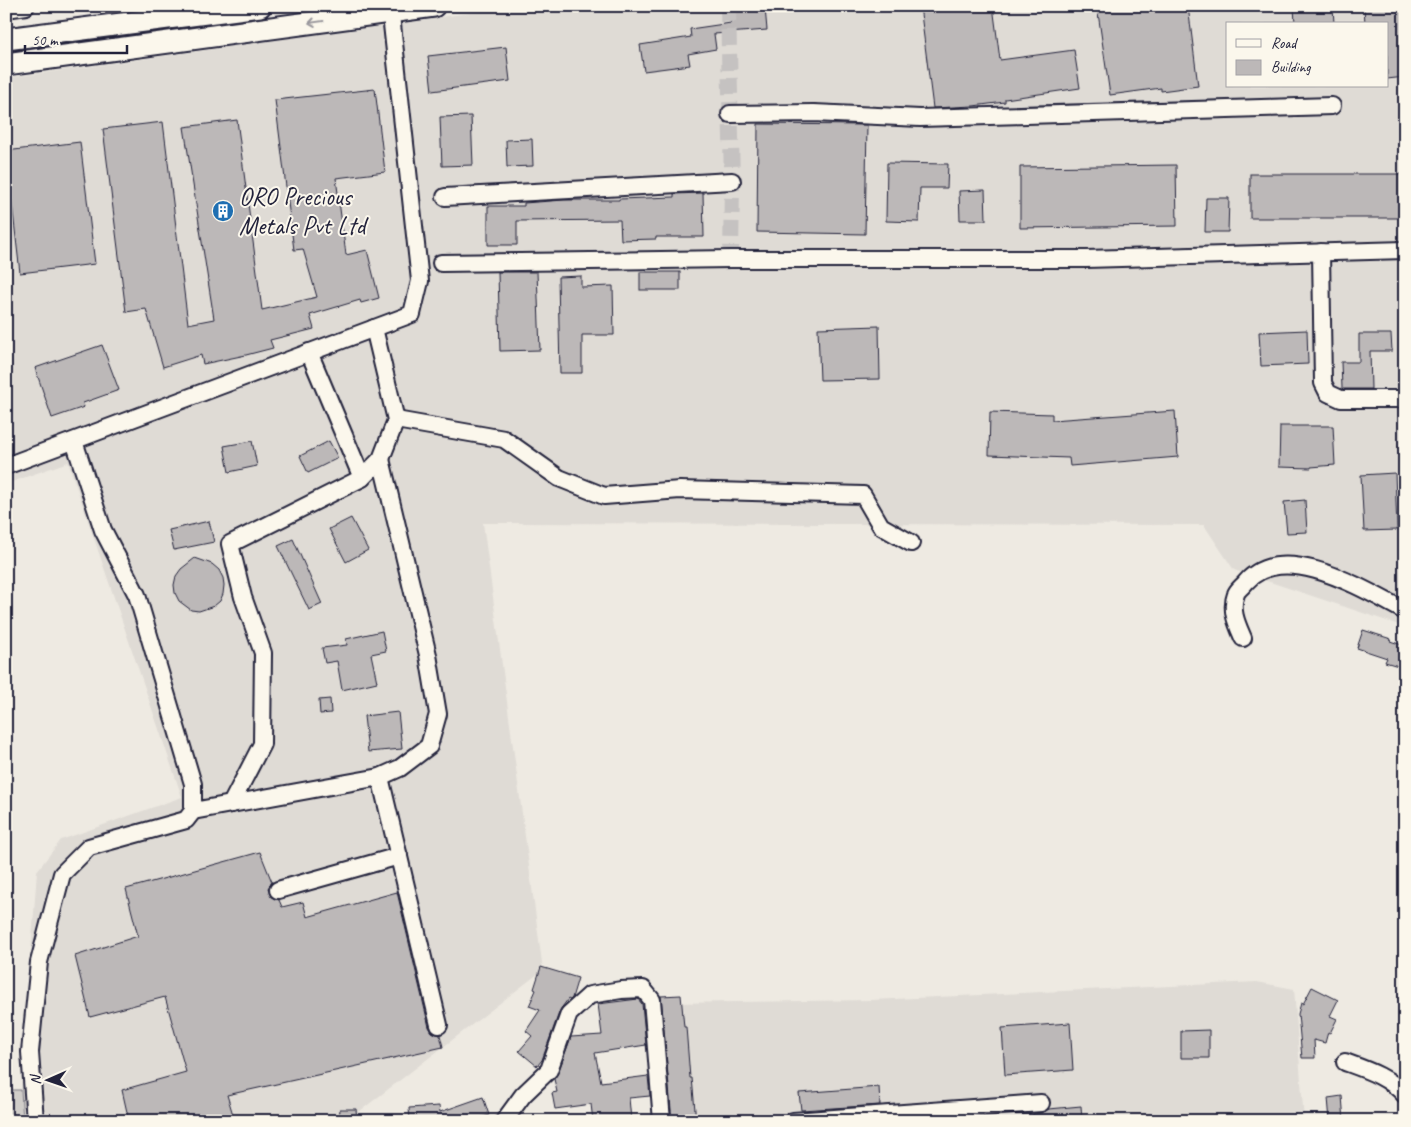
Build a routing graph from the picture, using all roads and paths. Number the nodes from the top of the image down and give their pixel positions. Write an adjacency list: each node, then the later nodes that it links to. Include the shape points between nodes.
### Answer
1 (26, 6): 4 (street)
2 (260, 6): 6 (main road)
3 (434, 6): 5 (main road)
4 (6, 9)
5 (390, 9): 7 (main road, one-way to 7); 15 (street, via 420,281 412,314)
6 (6, 40)
7 (6, 64)
8 (1332, 106): 9 (street, via 920,118 814,113)
9 (730, 114)
10 (732, 181): 11 (street)
11 (445, 197)
12 (1405, 250): 13 (street)
13 (1321, 252): 14 (street, via 1086,259); 17 (street, via 1323,383 1328,393 1341,399)
14 (441, 263)
15 (374, 328): 16 (street); 18 (street)
16 (309, 352): 19 (street); 22 (street)
17 (1405, 399)
18 (396, 420): 20 (street); 23 (street, via 504,439 559,478 604,496 680,490 863,494 881,526)
19 (74, 440): 21 (street); 28 (street, via 103,530 137,595 193,784)
20 (381, 459): 22 (street); 26 (street, via 428,655 438,714 429,746 400,768)
21 (6, 466)
22 (362, 478): 27 (street, via 230,544 243,597 263,653 262,744)
23 (911, 543)
24 (1405, 611): 25 (street, via 1332,575 1296,566 1276,566 1248,579 1236,594 1234,616)
25 (1243, 638)
26 (380, 777): 27 (street); 29 (street)
27 (231, 804): 28 (street)
28 (193, 811): 36 (street, via 186,820 89,847 62,874 39,962 30,1052)
29 (399, 856): 30 (street); 31 (street)
30 (278, 890)
31 (439, 1025)
32 (1345, 1062): 33 (street, via 1375,1073 1397,1086)
33 (1405, 1095)
34 (1041, 1103): 35 (street)
35 (889, 1118): 39 (street)
36 (34, 1121)
37 (504, 1121): 38 (street, via 523,1095 548,1070 569,1014 590,995 643,989 652,1000)
38 (662, 1121)
39 (793, 1121)

